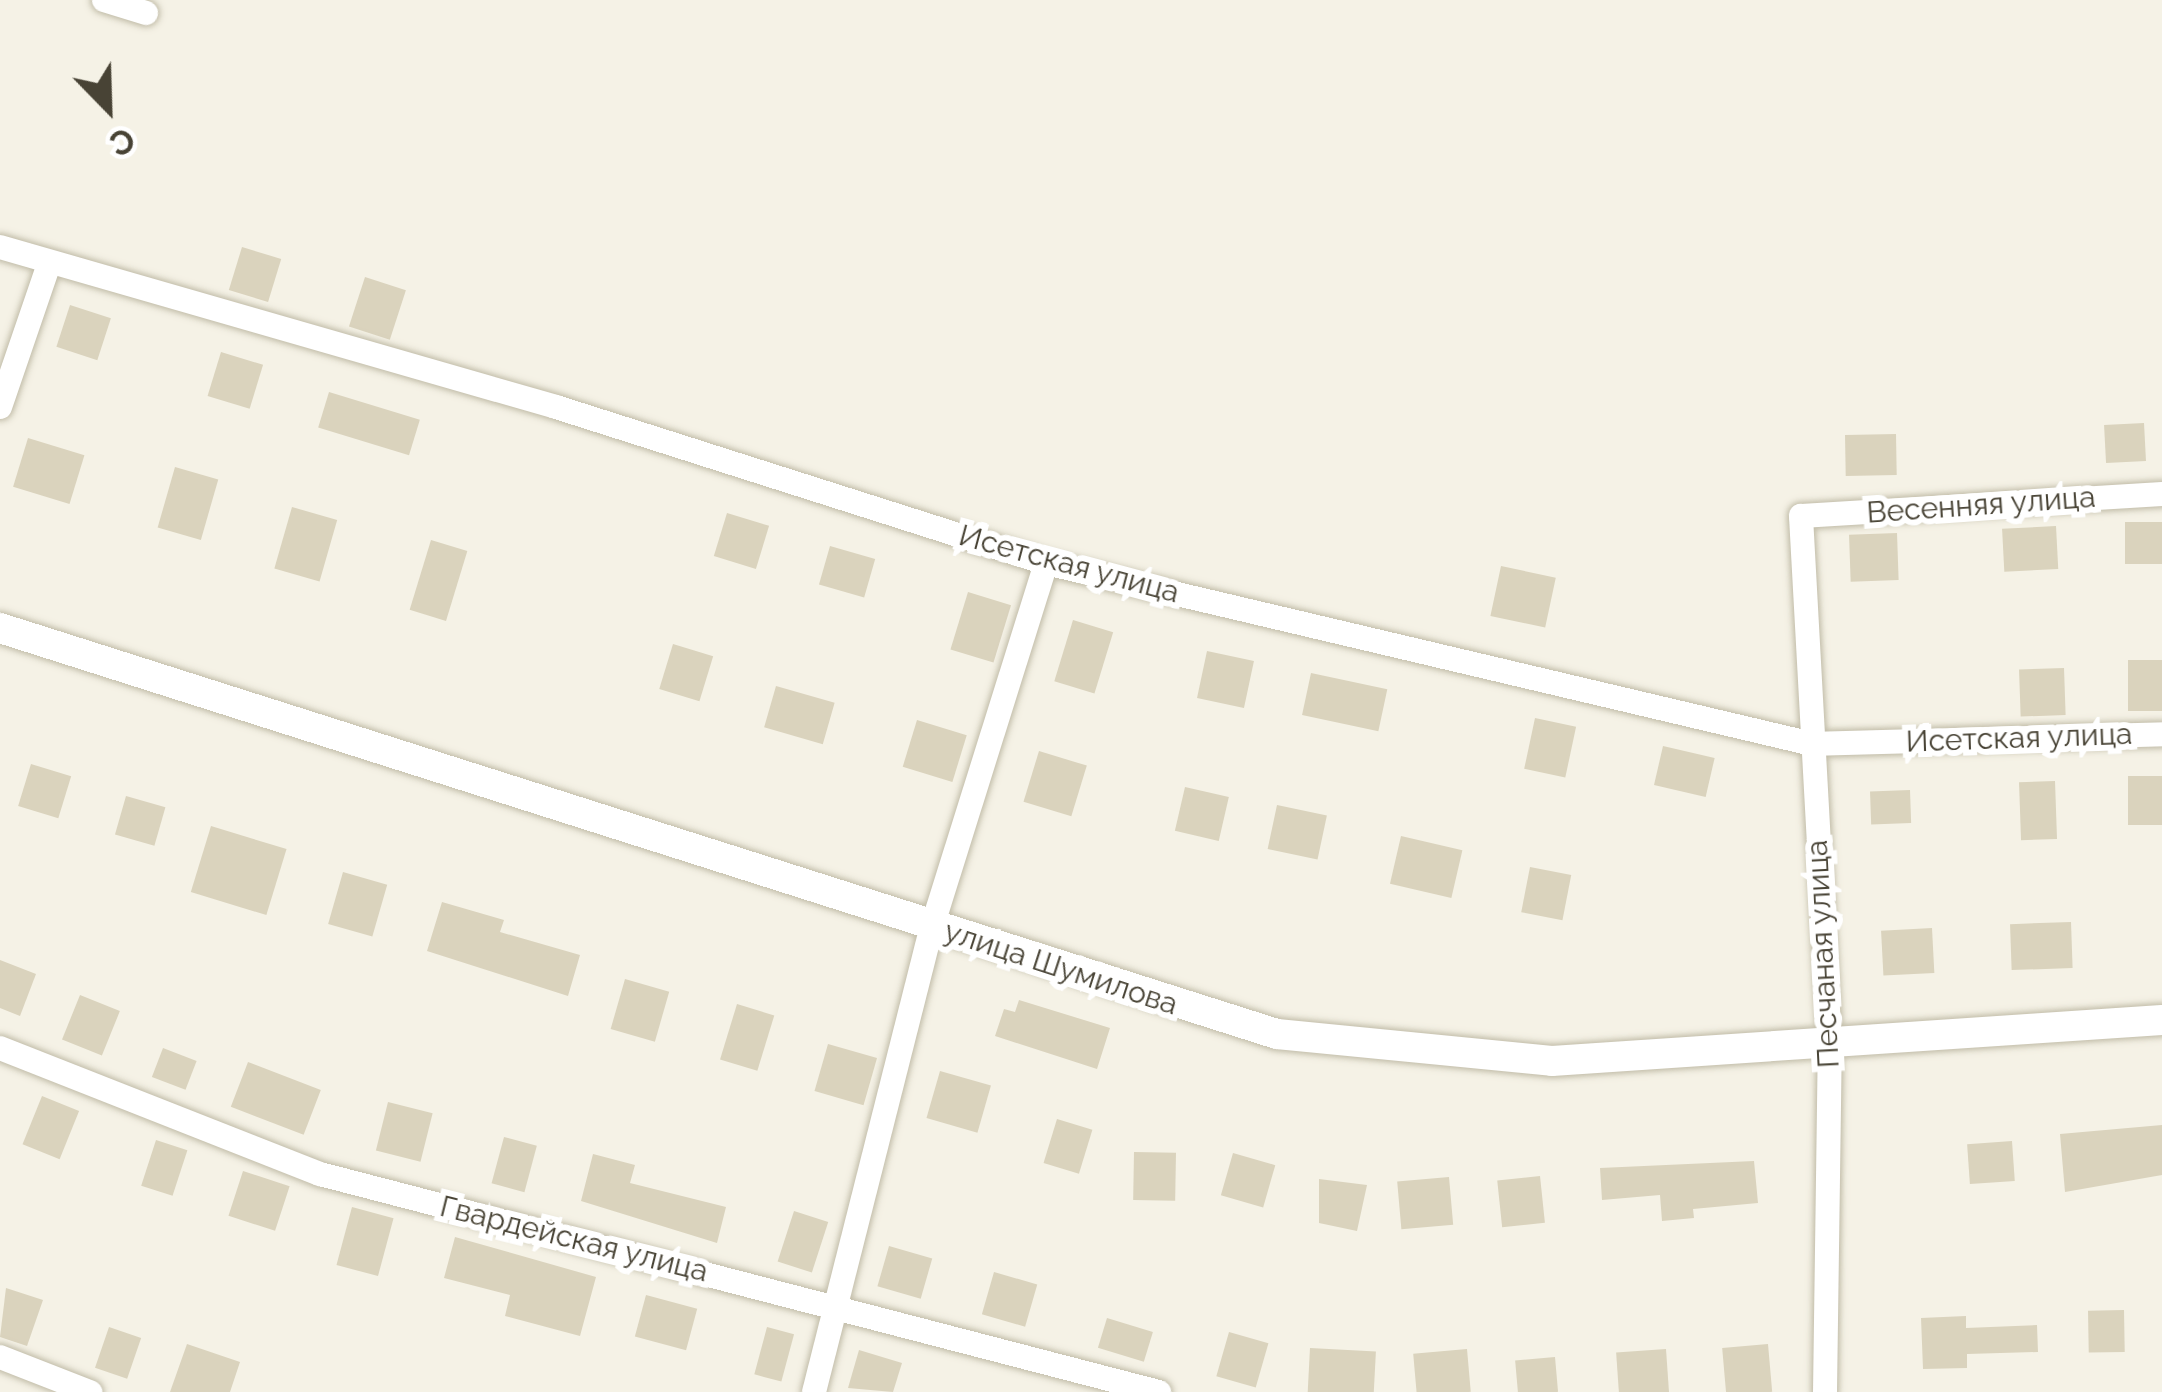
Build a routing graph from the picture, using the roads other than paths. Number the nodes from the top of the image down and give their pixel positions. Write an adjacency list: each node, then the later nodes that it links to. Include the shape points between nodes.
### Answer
1 (104, 0): 2 (street)
2 (146, 13)
3 (0, 247): 4 (street, Исетская улица)
4 (50, 264): 5 (street); 8 (street, Исетская улица, via 556,407)
5 (0, 407)
6 (2162, 494): 7 (street, Весенняя улица)
7 (1801, 516): 11 (street, Песчаная улица)
8 (1046, 563): 11 (street, Исетская улица); 12 (street)
9 (0, 628): 12 (street, улица Шумилова)
10 (2162, 734): 11 (street, Исетская улица)
11 (1812, 745): 14 (street, Песчаная улица)
12 (932, 927): 14 (street, улица Шумилова, via 1276,1034 1412,1053 1552,1061); 16 (street)
13 (2162, 1020): 14 (street, улица Шумилова)
14 (1830, 1045): 21 (street, Песчаная улица)
15 (0, 1048): 16 (street, Гвардейская улица, via 320,1174)
16 (837, 1306): 19 (street); 20 (street, Гвардейская улица)
17 (0, 1357): 18 (street)
18 (90, 1392)
19 (814, 1392)
20 (1159, 1392)
21 (1825, 1392)

